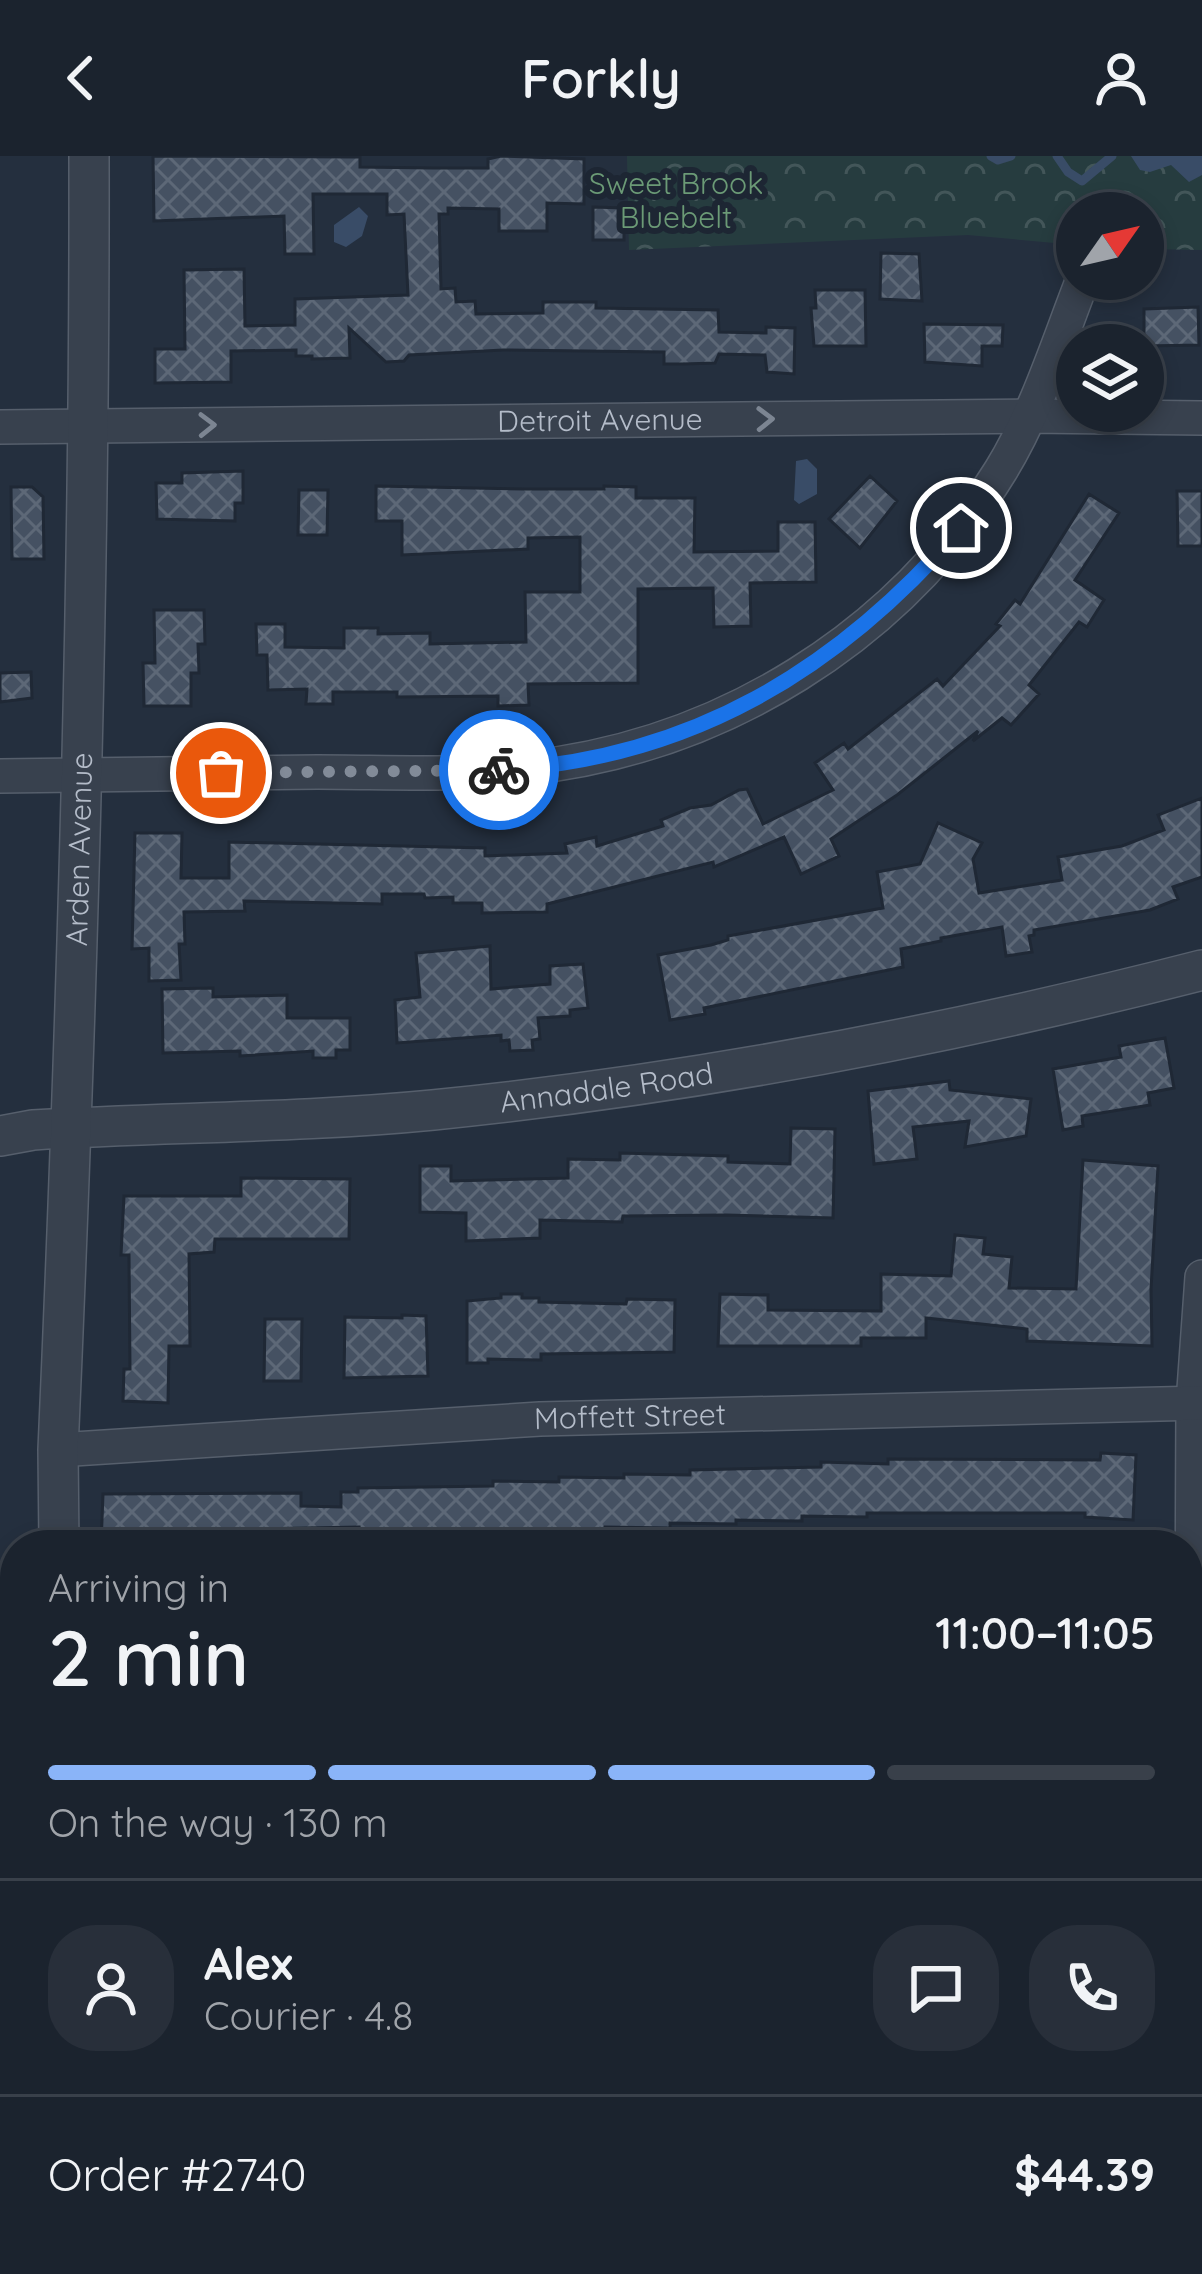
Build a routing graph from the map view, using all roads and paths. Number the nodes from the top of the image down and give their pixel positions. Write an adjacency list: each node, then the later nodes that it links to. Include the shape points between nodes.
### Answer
1 (89, 156): 5 (street, Arden Avenue)
2 (1075, 300): 3 (street)
3 (1030, 416): 4 (street, Detroit Avenue); 5 (street, Detroit Avenue, one-way to 3); 7 (street, via 961,528 890,605 826,658 704,724 642,746 526,769)
4 (1202, 418)
5 (90, 426): 6 (street, Detroit Avenue); 7 (street, Arden Avenue)
6 (0, 427)
7 (83, 775): 8 (street); 10 (street, Arden Avenue)
8 (0, 776)
9 (1202, 970): 10 (street, Annadale Road, via 928,1036 612,1089 265,1123)
10 (73, 1127): 11 (street, Annadale Road); 14 (street, Arden Avenue)
11 (0, 1136)
12 (1202, 1277): 13 (street)
13 (1199, 1410): 14 (street, Moffett Street, via 540,1419); 16 (street)
14 (58, 1450): 15 (street, Arden Avenue)
15 (59, 1530)
16 (1198, 1530)

